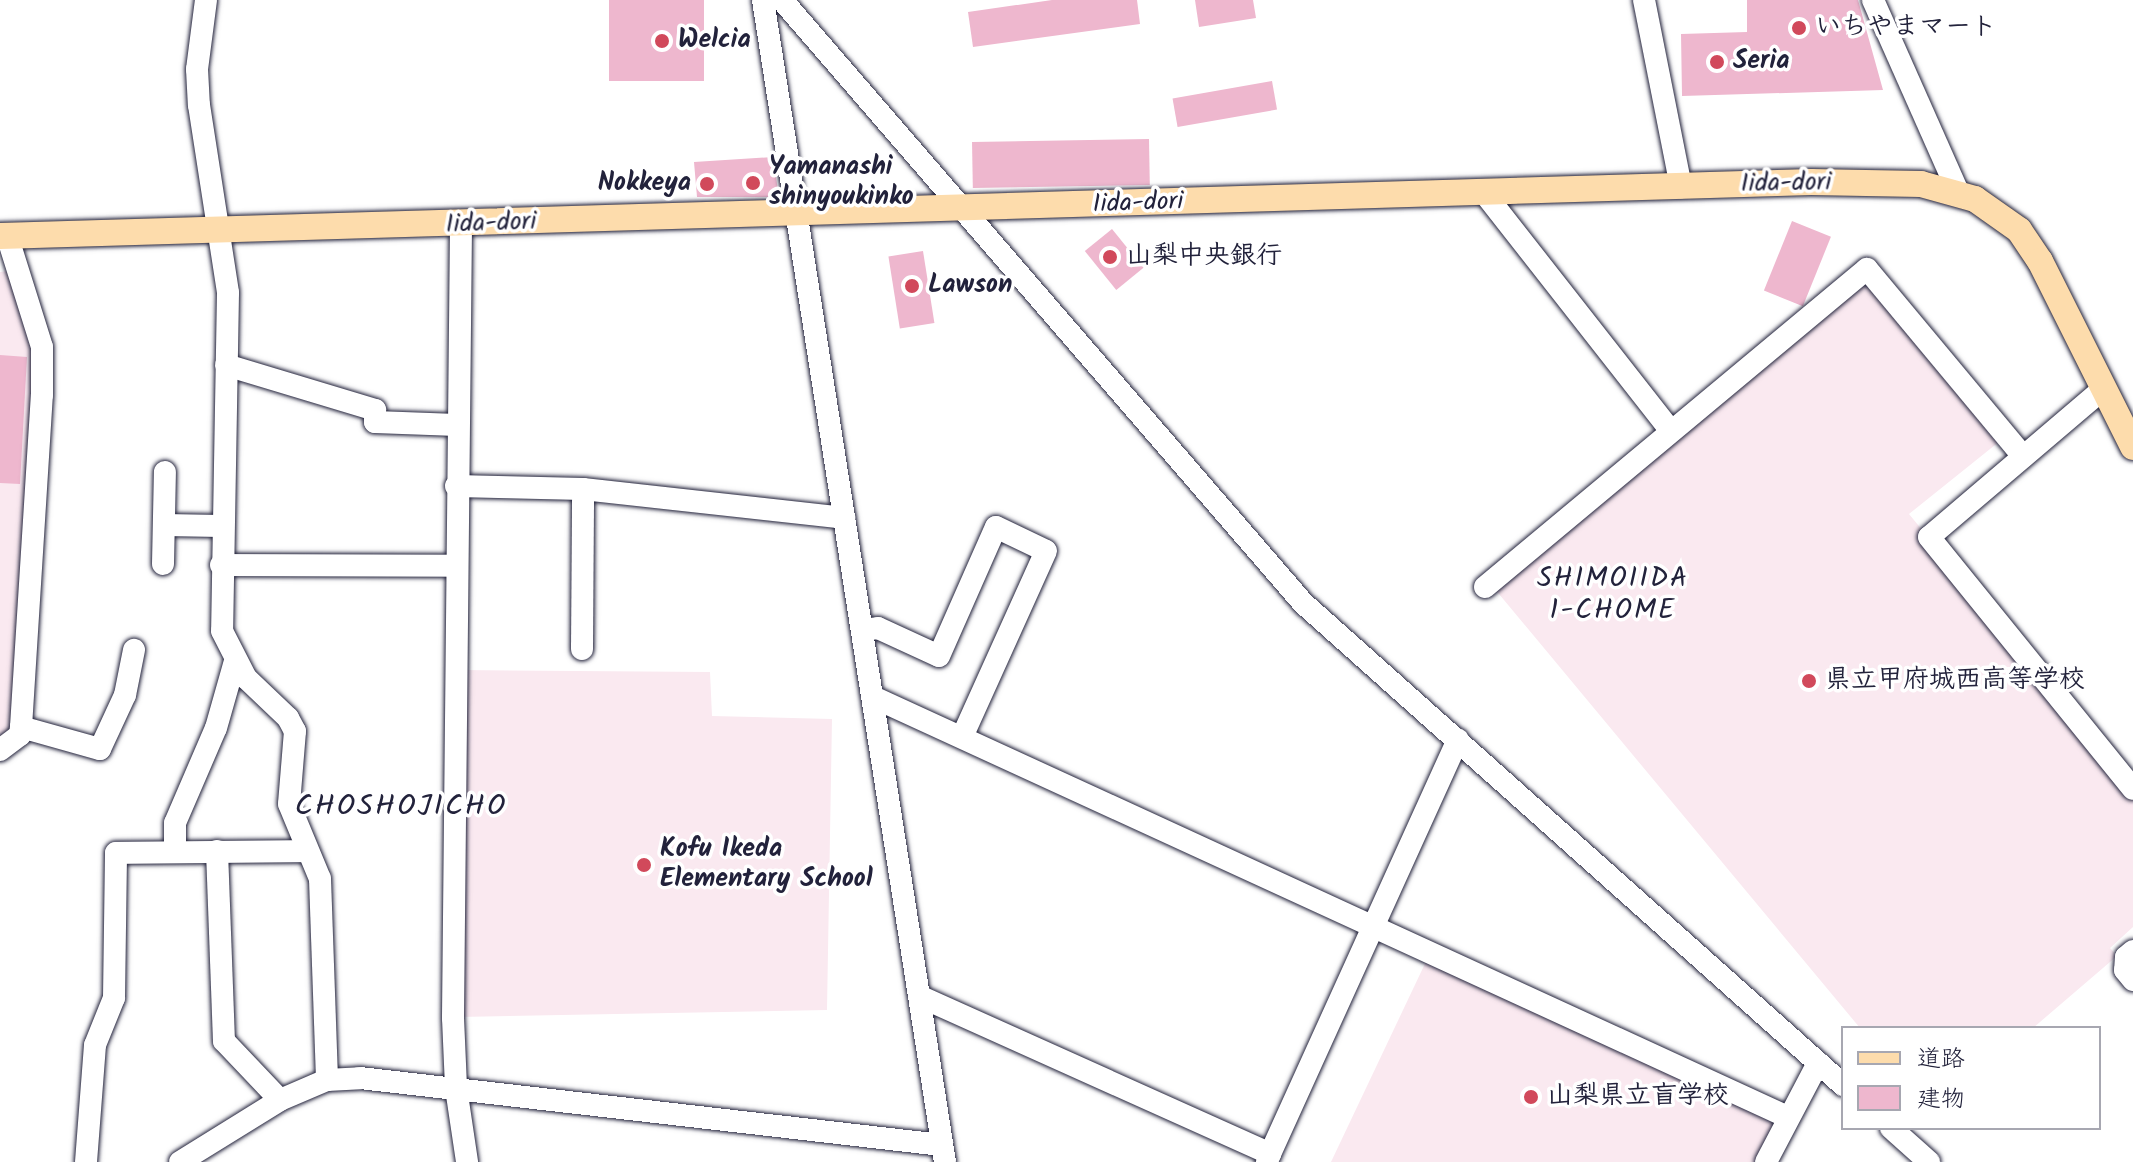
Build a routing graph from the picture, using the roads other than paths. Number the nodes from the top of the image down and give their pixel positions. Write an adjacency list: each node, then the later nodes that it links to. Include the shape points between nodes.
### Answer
1 (206, 0): 12 (street, via 199,93)
2 (763, 0): 10 (street)
3 (782, 0): 9 (street)
4 (1644, 0): 6 (street)
5 (1873, 0): 7 (street)
6 (1681, 187): 7 (main road, Iida-dori, via 1921,184); 8 (main road, Iida-dori)
7 (1958, 192): 15 (main road, Iida-dori, via 1994,209 2019,230 2040,261)
8 (1485, 194): 9 (main road, Iida-dori); 17 (street)
9 (967, 209): 10 (main road, Iida-dori); 37 (street, via 1303,603)
10 (796, 213): 11 (main road, Iida-dori); 23 (street)
11 (461, 226): 12 (main road, Iida-dori); 16 (street)
12 (220, 230): 13 (main road, Iida-dori); 14 (street, via 228,293)
13 (5, 247): 35 (street, via 42,347)
14 (226, 365): 16 (street, via 375,410 375,422); 25 (street)
15 (2103, 389): 18 (main road, Iida-dori); 19 (street)
16 (457, 425): 21 (street)
17 (1670, 430): 19 (street, via 1867,269); 29 (street)
18 (2133, 447)
19 (2023, 456): 39 (street, via 1929,537)
20 (165, 472): 24 (street)
21 (456, 486): 22 (street); 28 (street)
22 (583, 489): 23 (street); 31 (street)
23 (844, 518): 30 (street)
24 (164, 525): 25 (street); 26 (street)
25 (221, 526): 27 (street)
26 (163, 564)
27 (221, 565): 28 (street); 33 (street, via 222,631)
28 (455, 566): 50 (street)
29 (1485, 587)
30 (862, 630): 34 (street); 36 (street, via 878,628 939,656 996,527 1046,551)
31 (582, 649)
32 (134, 650): 35 (street, via 125,695 100,749)
33 (235, 661): 40 (street, via 216,728 175,823); 42 (street, via 295,731 289,804)
34 (873, 697): 36 (street); 46 (street)
35 (21, 727): 38 (street, via 20,735)
36 (962, 737): 43 (street)
37 (1458, 740): 43 (street); 47 (street)
38 (0, 750)
39 (2133, 789)
40 (175, 851): 41 (street); 56 (street, via 116,853 114,998 95,1045)
41 (217, 851): 42 (street); 51 (street, via 224,1041)
42 (307, 851): 48 (street, via 320,879)
43 (1373, 924): 52 (street); 55 (street)
44 (2133, 951): 45 (street, via 2126,957 2125,970)
45 (2133, 980)
46 (919, 996): 54 (street); 55 (street)
47 (1818, 1063): 49 (street); 52 (street)
48 (327, 1080): 50 (street, via 360,1078); 51 (street)
49 (1841, 1083)
50 (456, 1088): 54 (street); 58 (street)
51 (280, 1100): 57 (street)
52 (1788, 1117): 59 (street)
53 (1893, 1130): 60 (street)
54 (943, 1153)
55 (1269, 1158)
56 (86, 1162)
57 (180, 1162)
58 (467, 1162)
59 (1766, 1162)
60 (1929, 1162)

